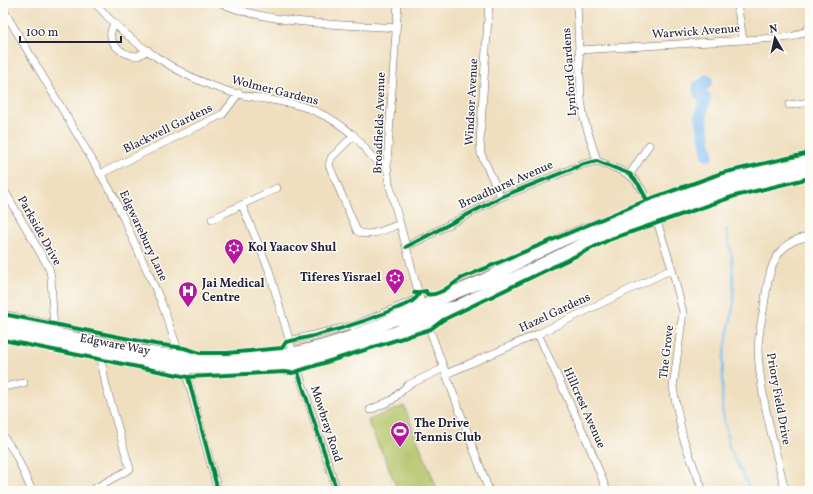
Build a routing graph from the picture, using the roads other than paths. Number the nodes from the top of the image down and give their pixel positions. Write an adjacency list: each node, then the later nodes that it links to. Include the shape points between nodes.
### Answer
1 (95, 3): 8 (street, Wolmer Gardens)
2 (221, 3): 10 (street, via 263,16 296,21)
3 (398, 3): 10 (street, Broadfields Avenue)
4 (489, 3): 27 (street, Windsor Avenue, via 480,141 481,154)
5 (577, 3): 13 (street, Lynford Gardens)
6 (736, 3): 11 (street)
7 (3, 9): 23 (street, Edgwarebury Lane)
8 (114, 24): 12 (street, Wolmer Gardens); 12 (street, via 111,39 121,52 138,56)
9 (810, 26): 11 (street, Warwick Avenue, via 806,31 792,37)
10 (396, 28): 21 (street, Broadfields Avenue)
11 (743, 40): 13 (street, Warwick Avenue)
12 (148, 50): 14 (street, Wolmer Gardens, via 195,78)
13 (578, 50): 20 (street, Lynford Gardens, via 582,106)
14 (238, 93): 17 (street, Wolmer Gardens, via 311,109); 23 (street, Blackwell Gardens, via 223,114)
15 (810, 102): 16 (street)
16 (790, 106)
17 (354, 135): 21 (street, Wolmer Gardens, via 375,161); 31 (street, via 331,158 329,165 357,230 361,234 368,234)
18 (649, 145): 24 (street)
19 (810, 159): 29 (highway, via 720,180)
20 (596, 161): 24 (street); 27 (street, Broadhurst Avenue)
21 (387, 164): 31 (street, Broadfields Avenue, via 389,183)
22 (810, 170): 29 (highway)
23 (100, 174): 44 (street, Edgwarebury Lane, via 113,195 160,299)
24 (630, 174): 29 (street, via 639,184)
25 (3, 188): 39 (street, Parkside Drive, via 49,268)
26 (277, 188): 28 (street)
27 (502, 197): 33 (street, Broadhurst Avenue)
28 (242, 205): 30 (street); 42 (street, Mowbray Road, via 269,270)
29 (652, 210): 34 (street, The Grove); 37 (highway, via 461,304); 37 (highway, via 557,242)
30 (212, 220)
31 (400, 224): 33 (street, Broadfields Avenue)
32 (810, 236): 59 (street, Priory Field Drive, via 784,246 774,259 768,280 758,349 764,394)
33 (406, 247): 35 (street, Broadfields Avenue)
34 (672, 269): 41 (street, Hazel Gardens); 58 (street, The Grove, via 683,312 673,388 683,438)
35 (419, 294): 37 (street, Broadfields Avenue); 42 (street, via 415,300 355,325)
36 (3, 314): 39 (street, Edgware Way)
37 (425, 314): 45 (highway, Edgware Way, via 390,322); 45 (highway, Edgware Way, via 311,361); 47 (street, Broadfields Avenue)
38 (3, 322): 39 (highway, Edgware Way)
39 (54, 329): 44 (highway, Edgware Way, via 141,351)
40 (3, 334): 43 (highway, Edgware Way)
41 (538, 334): 47 (street, Hazel Gardens); 57 (street, Hillcrest Avenue)
42 (289, 341): 45 (street, Mowbray Road)
43 (100, 354): 46 (highway, Edgware Way); 53 (street, via 106,386 130,468)
44 (180, 356): 45 (highway, Edgware Way, via 226,359); 46 (street, Edgwarebury Lane)
45 (294, 358): 46 (highway, Edgware Way, via 263,368); 55 (street, Mowbray Road)
46 (185, 369): 54 (street, Edgwarebury Lane)
47 (445, 371): 50 (street, Hazel Gardens, via 408,385 392,400); 56 (street, Broadfields Avenue)
48 (24, 383): 49 (street)
49 (3, 387)
50 (370, 410)
51 (3, 436): 52 (street, via 15,452)
52 (32, 491)
53 (90, 491)
54 (218, 491)
55 (337, 491)
56 (489, 491)
57 (607, 491)
58 (703, 491)
59 (785, 491)

